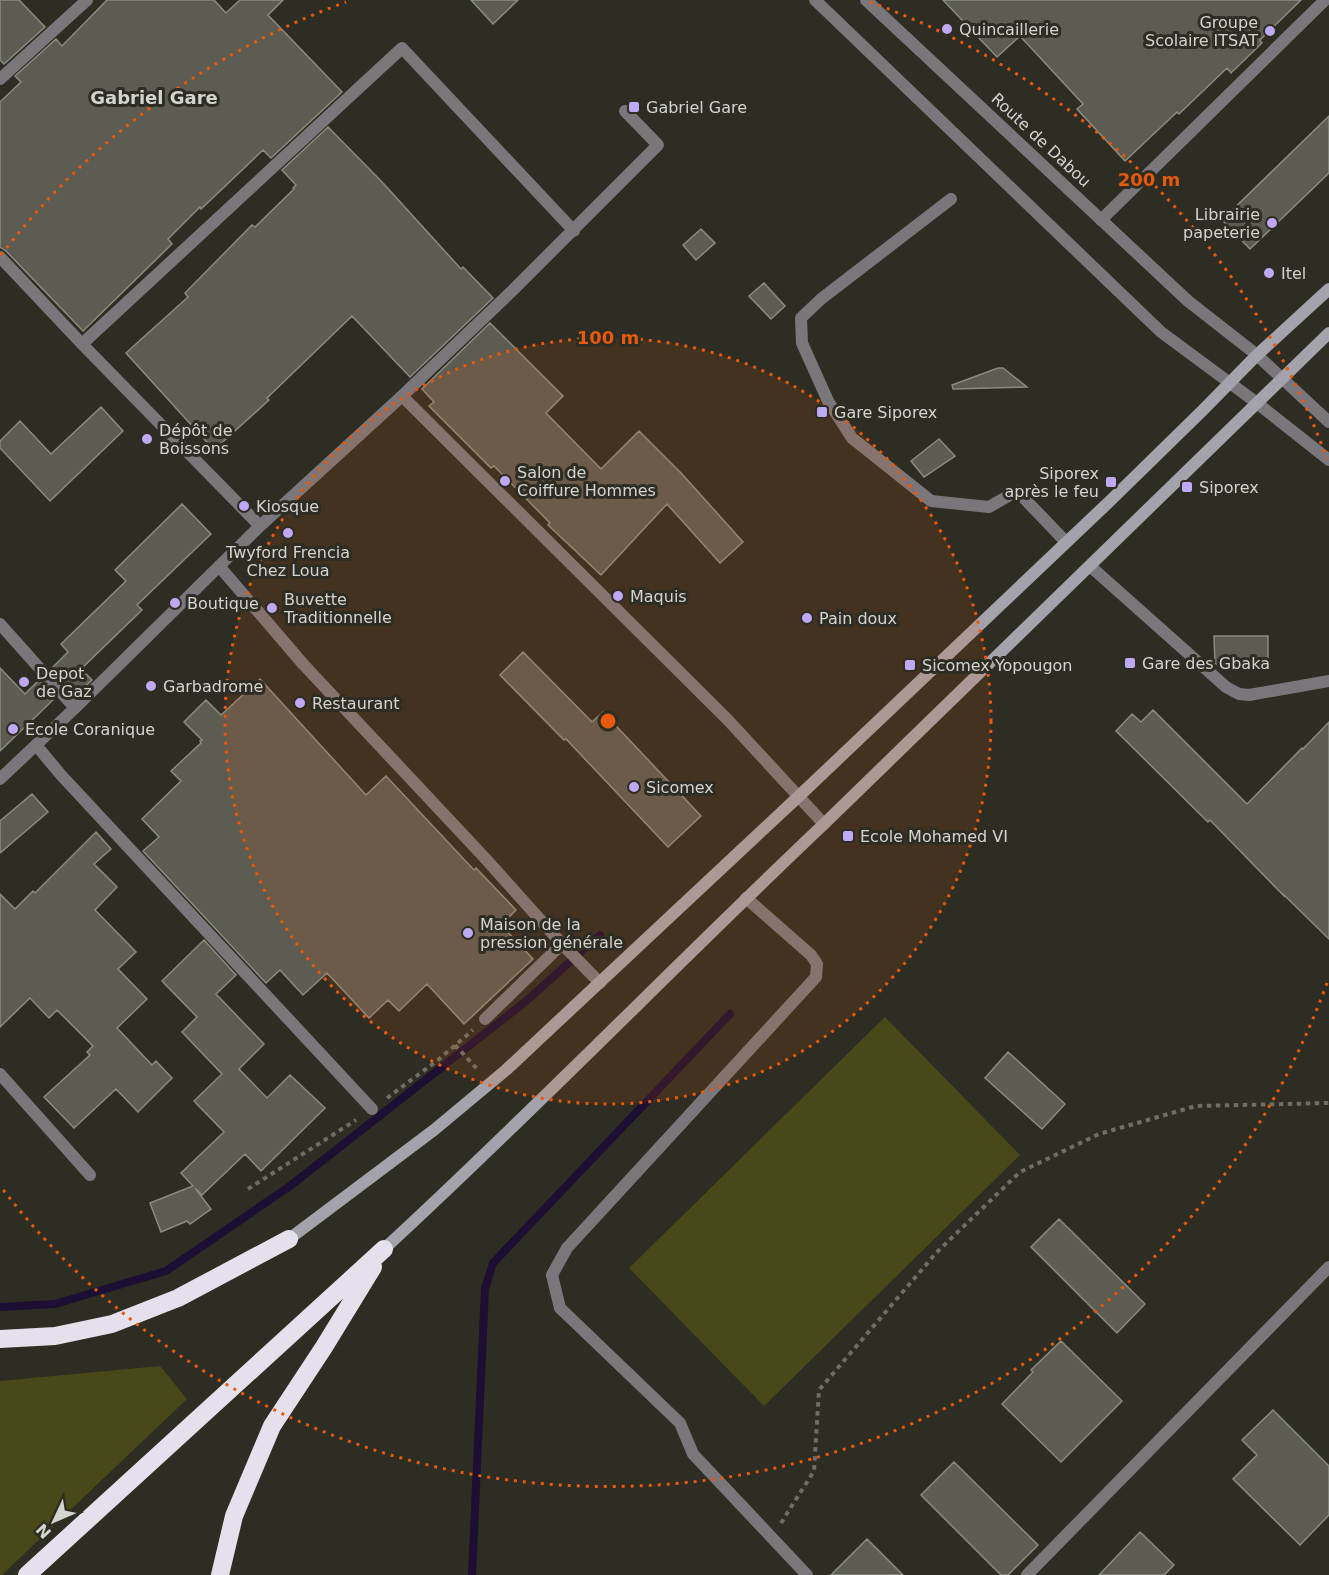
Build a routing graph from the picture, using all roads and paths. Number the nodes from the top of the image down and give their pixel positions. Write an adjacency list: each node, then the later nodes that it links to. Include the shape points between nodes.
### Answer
1 (87, 0): 5 (street)
2 (815, 0): 16 (street, via 1161,332)
3 (866, 0): 8 (street, Route de Dabou)
4 (1325, 0): 8 (street)
5 (2, 74)
6 (625, 111): 9 (street, via 658,145)
7 (951, 199): 22 (street, via 820,299 801,318 802,343 828,401 852,438 931,501 989,507 1017,491)
8 (1101, 219): 14 (street, Route de Dabou, via 1188,302)
9 (574, 231): 13 (street, via 402,48); 17 (street)
10 (0, 257): 13 (street)
11 (1329, 289): 14 (main road)
12 (1329, 333): 15 (main road)
13 (82, 344): 21 (street)
14 (1257, 356): 15 (street, Route de Dabou); 16 (main road)
15 (1282, 378): 18 (main road); 19 (street, Route de Dabou)
16 (1230, 382): 18 (street); 22 (main road)
17 (402, 396): 21 (street); 30 (street, via 728,720)
18 (1257, 403): 20 (street); 24 (main road)
19 (1329, 422)
20 (1329, 460)
21 (260, 526): 23 (street)
22 (1066, 542): 30 (main road)
23 (219, 566): 27 (street); 33 (street, via 303,664)
24 (1090, 566): 26 (street, via 1226,687 1239,694); 31 (main road)
25 (0, 624): 27 (street)
26 (1329, 681)
27 (75, 708): 28 (street)
28 (36, 745): 29 (street); 40 (street)
29 (0, 779)
30 (798, 797): 31 (street); 34 (main road)
31 (824, 824): 32 (main road)
32 (746, 898): 44 (main road); 47 (street, via 811,955 817,964 816,977 567,1248 552,1275 560,1308 680,1423 693,1454)
33 (564, 946): 34 (street); 35 (street)
34 (600, 983): 43 (main road, via 506,1070 375,1176)
35 (485, 1019): 36 (path)
36 (455, 1045): 37 (path); 40 (path)
37 (475, 1065)
38 (0, 1074): 41 (street)
39 (1329, 1104): 47 (path, via 1196,1106 1099,1134 1020,1172 936,1253 819,1390 814,1472)
40 (372, 1109): 42 (path)
41 (90, 1175)
42 (248, 1189)
43 (289, 1239): 46 (highway, via 178,1298 112,1324 55,1336)
44 (384, 1249): 48 (highway); 49 (highway, via 272,1426 234,1516)
45 (1329, 1267): 51 (street)
46 (0, 1339)
47 (771, 1536): 50 (street)
48 (27, 1575)
49 (220, 1575)
50 (807, 1575)
51 (1027, 1575)

